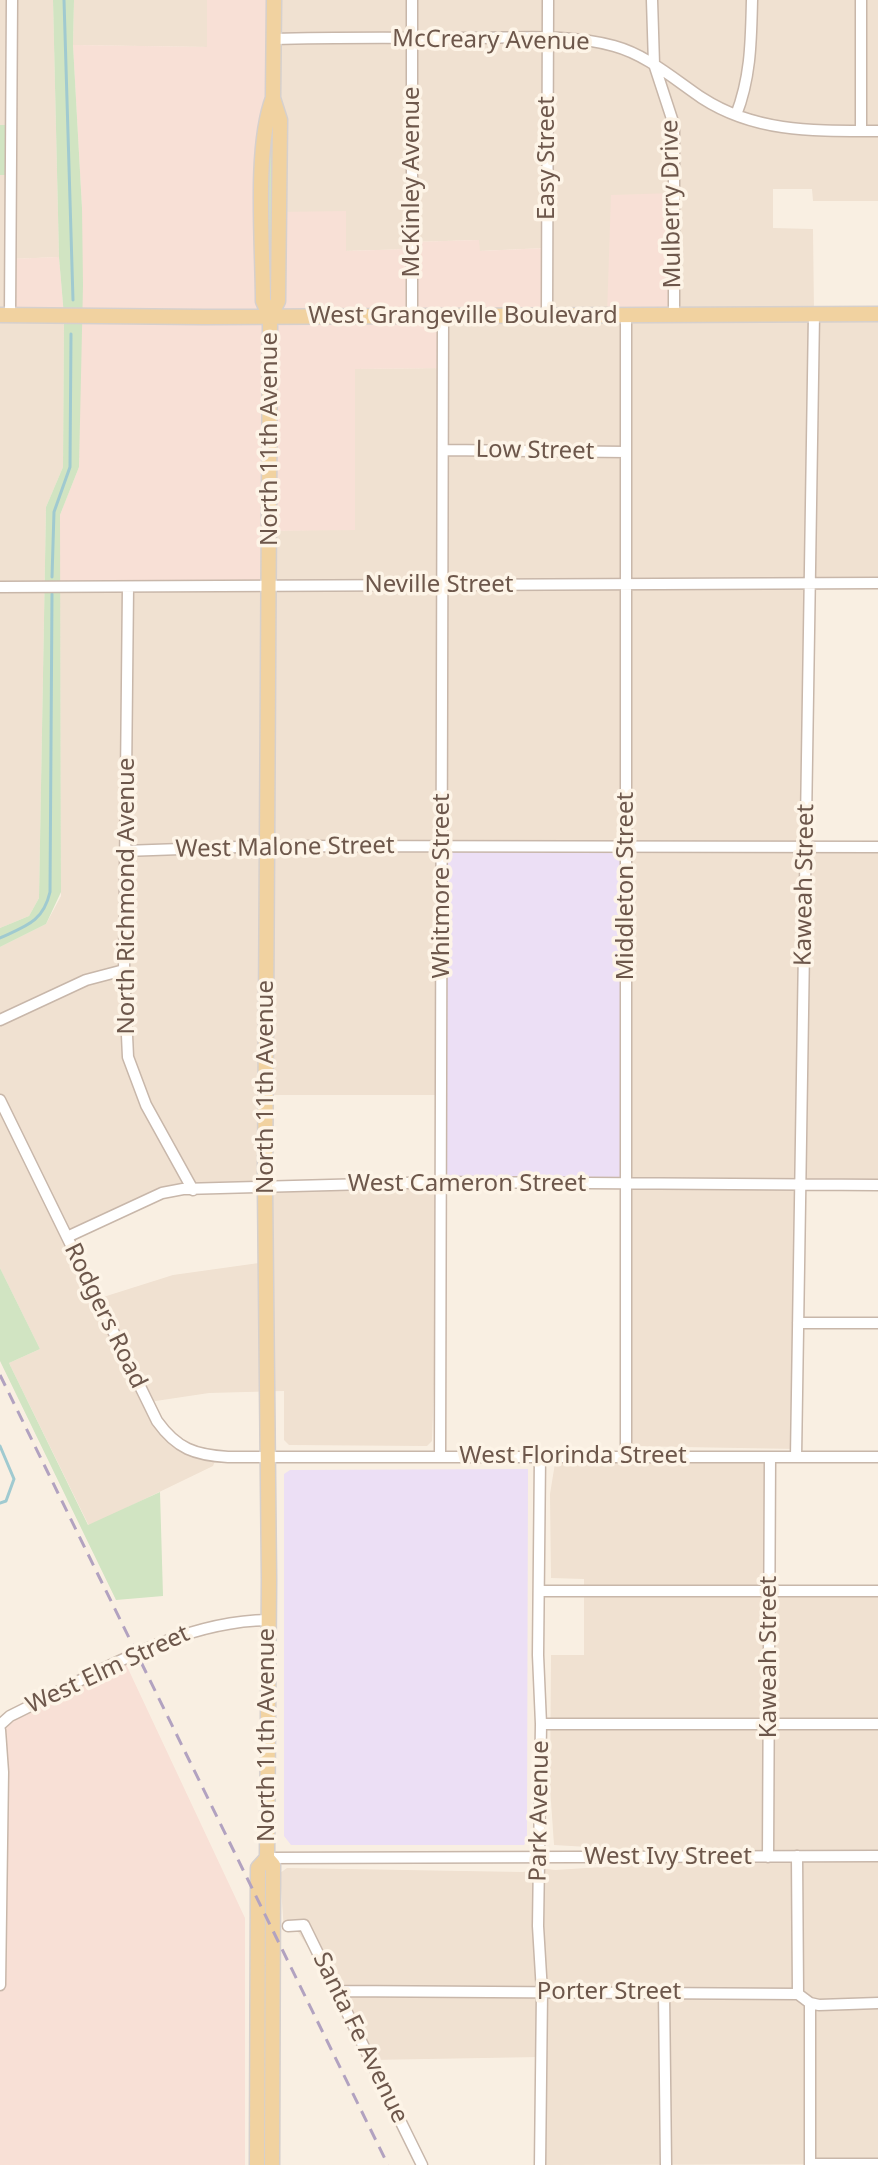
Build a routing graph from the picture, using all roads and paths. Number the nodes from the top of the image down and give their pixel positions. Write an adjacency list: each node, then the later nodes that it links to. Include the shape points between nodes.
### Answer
1 (12, 0): 18 (street)
2 (274, 0): 10 (main road, North 11th Avenue)
3 (412, 0): 8 (street, McKinley Avenue)
4 (548, 0): 9 (street, Easy Street)
5 (652, 0): 11 (street, Mulberry Drive)
6 (752, 0): 12 (street, via 750,66)
7 (861, 0): 13 (street)
8 (412, 38): 9 (street, McCreary Avenue); 10 (street, McCreary Avenue); 21 (street, McKinley Avenue)
9 (547, 38): 11 (street, McCreary Avenue, via 606,44); 19 (street, Easy Street)
10 (274, 39): 23 (main road, North 11th Avenue, via 273,98 280,120 278,301)
11 (654, 64): 12 (street, McCreary Avenue); 15 (street, Mulberry Drive, via 674,125)
12 (736, 115): 13 (street, McCreary Avenue, via 775,127)
13 (861, 131): 14 (street, McCreary Avenue)
14 (878, 131)
15 (674, 314): 16 (main road, West Grangeville Boulevard); 20 (main road, West Grangeville Boulevard)
16 (814, 314): 17 (main road, West Grangeville Boulevard); 26 (street, Kaweah Street)
17 (878, 314)
18 (5, 315): 23 (main road, West Grangeville Boulevard)
19 (547, 315): 20 (main road, West Grangeville Boulevard); 22 (main road, West Grangeville Boulevard)
20 (626, 315): 25 (street, Middleton Street)
21 (412, 316): 22 (main road, West Grangeville Boulevard); 23 (main road, West Grangeville Boulevard)
22 (443, 316): 24 (street, Whitmore Street)
23 (270, 317): 30 (main road, North 11th Avenue)
24 (443, 450): 25 (street, Low Street); 29 (street, Whitmore Street)
25 (626, 452): 28 (street, Middleton Street)
26 (809, 583): 27 (street, Neville Street); 28 (street, Neville Street); 36 (street, Kaweah Street)
27 (878, 583)
28 (626, 584): 29 (street, Neville Street); 35 (street, Middleton Street)
29 (443, 585): 30 (street, Neville Street); 34 (street, Whitmore Street)
30 (269, 586): 32 (street, Neville Street); 33 (main road, North 11th Avenue)
31 (0, 587): 32 (street, Neville Street)
32 (128, 587): 38 (street, North Richmond Avenue)
33 (267, 846): 34 (street, West Malone Street); 38 (street, West Malone Street); 46 (main road, North 11th Avenue)
34 (442, 846): 35 (street, West Malone Street); 42 (street, Whitmore Street)
35 (626, 846): 36 (street, West Malone Street); 43 (street, Middleton Street)
36 (805, 847): 37 (street, West Malone Street); 44 (street, Kaweah Street)
37 (878, 847)
38 (124, 851): 39 (street, North Richmond Avenue)
39 (124, 970): 40 (street, via 86,980); 47 (street, North Richmond Avenue, via 131,1071)
40 (0, 1020)
41 (0, 1100): 48 (street, Rodgers Road)
42 (441, 1182): 43 (street, West Cameron Street); 46 (street, West Cameron Street); 52 (street, Whitmore Street)
43 (626, 1183): 44 (street, West Cameron Street); 54 (street, Middleton Street)
44 (800, 1184): 45 (street, West Cameron Street); 49 (street, Kaweah Street)
45 (878, 1185)
46 (265, 1187): 47 (street, West Cameron Street); 51 (main road, North 11th Avenue)
47 (193, 1190): 48 (street, West Cameron Street, via 162,1193)
48 (67, 1237): 51 (street, Rodgers Road, via 166,1433 195,1453)
49 (798, 1323): 50 (street); 56 (street, Kaweah Street)
50 (878, 1323)
51 (267, 1456): 52 (street, West Florinda Street); 61 (main road, North 11th Avenue)
52 (440, 1456): 53 (street, West Florinda Street)
53 (540, 1457): 54 (street, West Florinda Street); 58 (street, Park Avenue)
54 (626, 1457): 55 (street, West Florinda Street)
55 (770, 1457): 56 (street, West Florinda Street); 59 (street, Kaweah Street)
56 (796, 1457): 57 (street, West Florinda Street)
57 (878, 1457)
58 (540, 1591): 59 (street); 62 (street, Park Avenue)
59 (770, 1591): 60 (street); 63 (street, Kaweah Street)
60 (878, 1591)
61 (268, 1620): 65 (street, West Elm Street, via 203,1627 171,1638 10,1716); 70 (main road, North 11th Avenue)
62 (541, 1724): 63 (street); 68 (street, Park Avenue)
63 (769, 1724): 64 (street); 69 (street, Kaweah Street)
64 (878, 1724)
65 (0, 1728): 72 (street)
66 (797, 1856): 67 (street, West Ivy Street); 69 (street, West Ivy Street); 76 (street)
67 (878, 1856)
68 (540, 1857): 69 (street, West Ivy Street); 70 (street, West Ivy Street); 74 (street, Park Avenue)
69 (768, 1857)
70 (267, 1858): 81 (main road, North 11th Avenue, via 258,1868); 82 (main road, North 11th Avenue, via 273,1865 274,1921)
71 (288, 1926): 73 (street, Santa Fe Avenue, via 304,1925)
72 (0, 1985)
73 (337, 1991): 74 (street, Porter Street); 83 (street, Santa Fe Avenue)
74 (542, 1992): 75 (street, Porter Street); 84 (street, Park Avenue)
75 (664, 1992): 76 (street, Porter Street); 85 (street)
76 (798, 1994): 77 (street)
77 (810, 2003): 78 (street); 79 (street)
78 (878, 2003)
79 (810, 2164): 80 (street)
80 (878, 2164)
81 (257, 2165)
82 (272, 2165)
83 (422, 2165)
84 (540, 2165)
85 (666, 2165)

